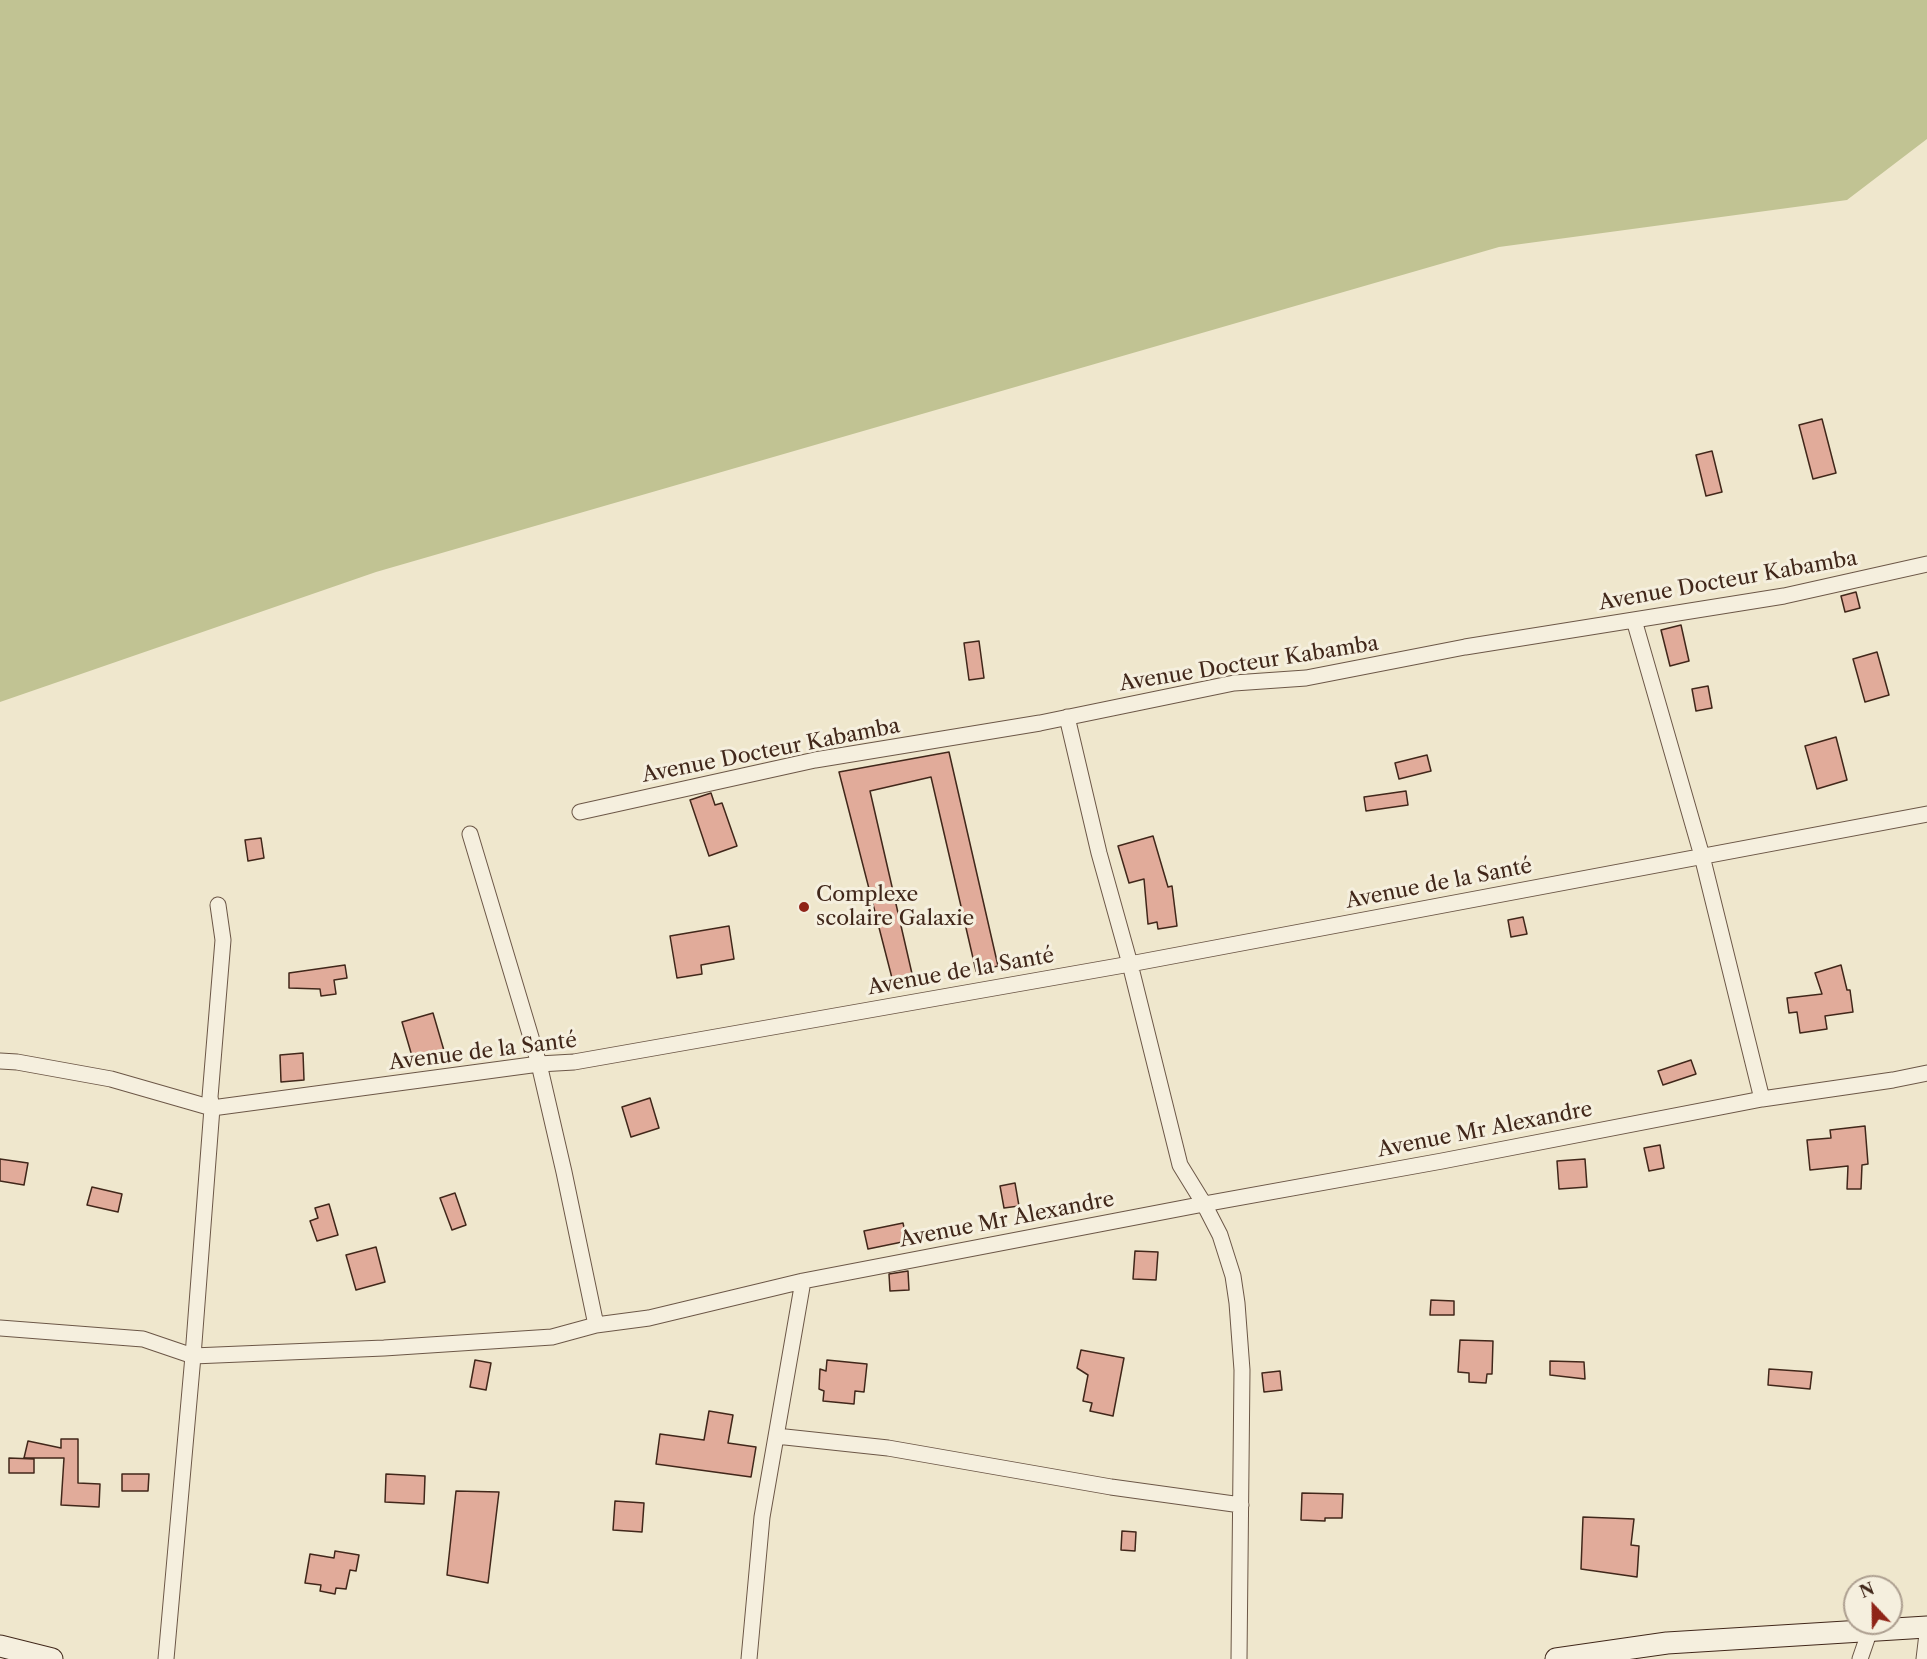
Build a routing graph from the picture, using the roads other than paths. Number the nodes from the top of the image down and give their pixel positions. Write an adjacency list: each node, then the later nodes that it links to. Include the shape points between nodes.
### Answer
1 (1927, 564): 2 (street, Avenue Docteur Kabamba, via 1784,596)
2 (1634, 620): 3 (street, Avenue Docteur Kabamba, via 1306,678 1234,683); 7 (street)
3 (1067, 717): 4 (street, Avenue Docteur Kabamba, via 815,760); 9 (street)
4 (580, 812)
5 (1927, 814): 7 (street, Avenue de la Santé)
6 (470, 834): 11 (street)
7 (1702, 856): 9 (street, Avenue de la Santé); 13 (street)
8 (218, 905): 14 (street, via 223,940)
9 (1130, 964): 11 (street, Avenue de la Santé, via 585,1060); 15 (street, via 1180,1165)
10 (0, 1061): 14 (street, Avenue de la Santé, via 111,1079)
11 (538, 1064): 14 (street, Avenue de la Santé); 17 (street)
12 (1927, 1073): 13 (street, Avenue Mr Alexandre)
13 (1762, 1099): 15 (street, Avenue Mr Alexandre)
14 (212, 1108): 19 (street)
15 (1204, 1204): 16 (street, Avenue Mr Alexandre); 21 (street, via 1220,1235 1237,1304 1242,1370)
16 (803, 1281): 17 (street, Avenue Mr Alexandre, via 649,1318); 20 (street)
17 (596, 1325): 19 (street, Avenue Mr Alexandre, via 552,1336 480,1343)
18 (0, 1328): 19 (street, via 143,1339)
19 (193, 1356): 29 (street)
20 (776, 1436): 21 (street, via 888,1448); 30 (street, via 762,1517)
21 (1241, 1505): 31 (street)
22 (1927, 1627): 23 (main road)
23 (1903, 1628)
24 (1843, 1632): 32 (main road, via 1667,1643)
25 (1927, 1634): 34 (street)
26 (1868, 1635): 33 (street)
27 (0, 1646): 28 (main road)
28 (52, 1659)
29 (166, 1659)
30 (749, 1659)
31 (1239, 1659)
32 (1556, 1659)
33 (1860, 1659)
34 (1924, 1659)

